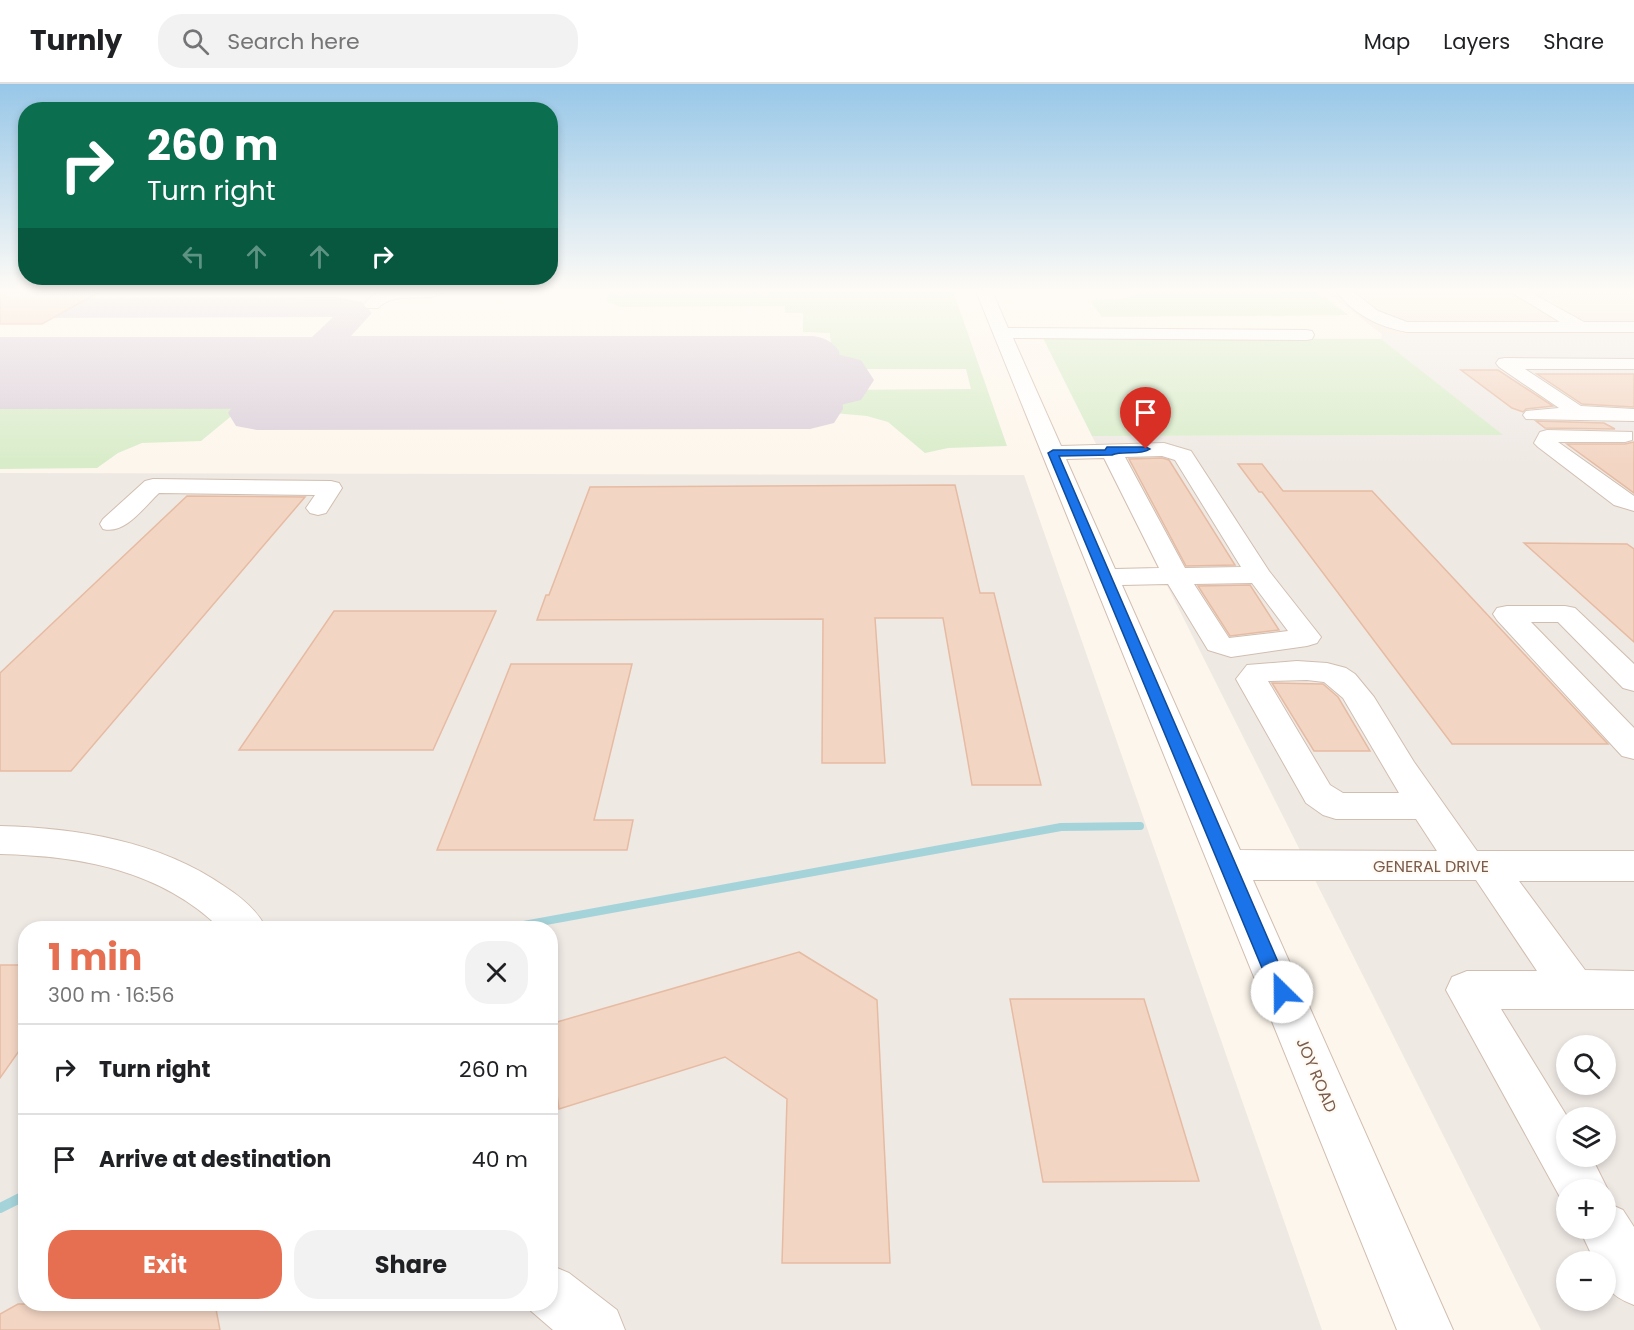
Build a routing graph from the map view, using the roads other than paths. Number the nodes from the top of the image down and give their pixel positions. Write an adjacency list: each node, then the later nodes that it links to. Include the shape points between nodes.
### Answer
1 (1009, 349): 7 (street, JOY ROAD)
2 (1633, 364): 3 (street, via 1505,363 1574,410)
3 (1587, 414): 4 (street); 5 (street)
4 (1533, 415)
5 (1634, 415)
6 (1634, 436): 9 (street, via 1547,435 1545,443 1622,500)
7 (1053, 453): 8 (street); 14 (street, JOY ROAD)
8 (1112, 453): 12 (street, via 1110,449 1164,450 1183,456); 13 (street)
9 (1634, 504)
10 (318, 508): 11 (street, via 331,488 153,486)
11 (112, 524)
12 (1260, 574): 13 (street); 13 (street, via 1307,638 1231,648 1218,644)
13 (1176, 576): 14 (street)
14 (1106, 577): 19 (street, JOY ROAD)
15 (1634, 681): 16 (street, via 1565,614 1507,614)
16 (1634, 748)
17 (1426, 806): 17 (street, via 1356,695 1338,676 1324,671 1257,672 1251,679 1318,794 1336,806); 20 (street)
18 (0, 840): 22 (street, via 88,848 139,861 185,881)
19 (1228, 865): 20 (street, GENERAL DRIVE); 30 (street, JOY ROAD)
20 (1477, 866): 21 (street, GENERAL DRIVE); 23 (street)
21 (1634, 866)
22 (238, 921)
23 (1574, 989): 24 (street); 25 (street, via 1467,990)
24 (1634, 990)
25 (1576, 1179)
26 (1611, 1239): 27 (street)
27 (1634, 1278)
28 (558, 1298): 29 (street)
29 (597, 1330)
30 (1425, 1330)

